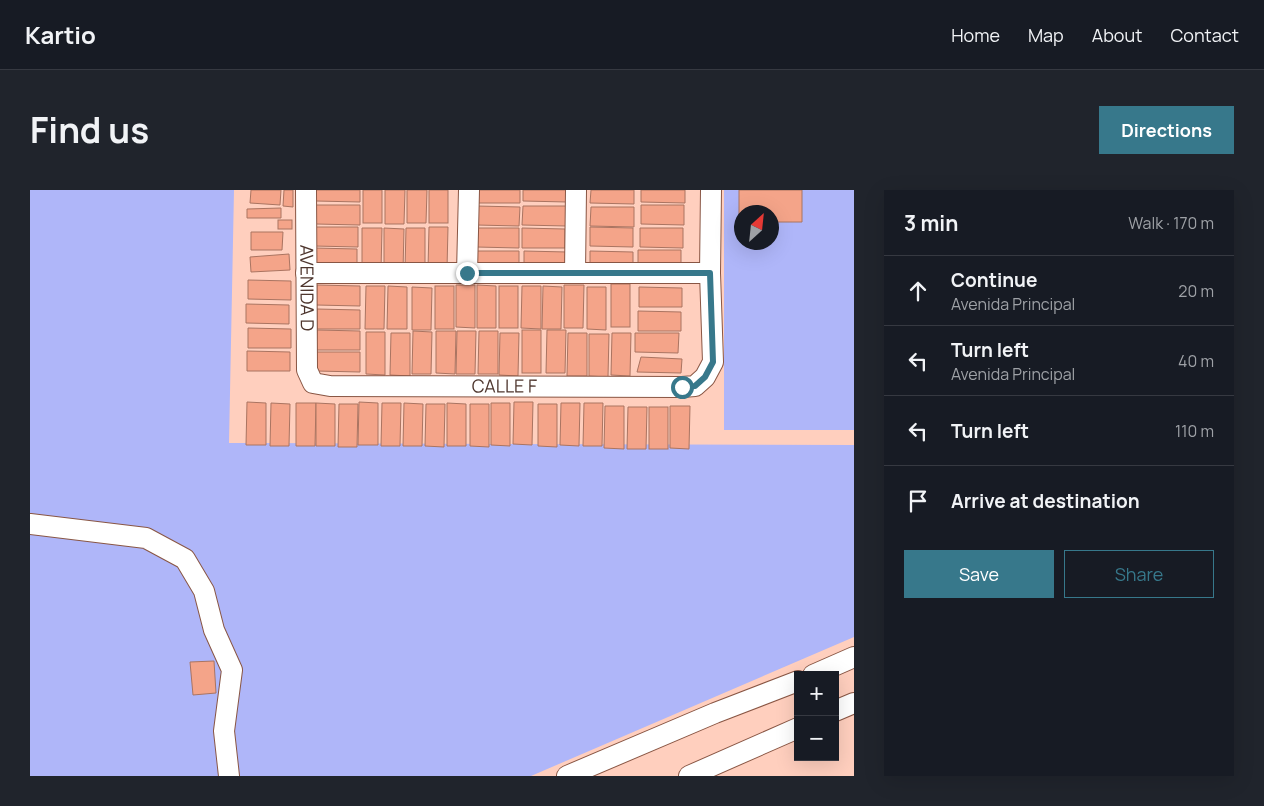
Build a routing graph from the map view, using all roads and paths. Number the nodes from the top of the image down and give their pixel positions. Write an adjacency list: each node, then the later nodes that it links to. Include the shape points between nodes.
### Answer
1 (306, 190): 5 (street, AVENIDA D)
2 (469, 190): 6 (street)
3 (576, 190): 7 (street)
4 (710, 190): 8 (street)
5 (306, 273): 6 (street); 9 (street, AVENIDA D, via 307,370)
6 (467, 273): 7 (street)
7 (575, 273): 8 (street)
8 (710, 273): 9 (street, CALLE F, via 713,362 705,377 695,386 340,386)
9 (314, 383)
10 (30, 524): 17 (street, via 146,538 185,559 204,591 214,630 232,670 224,731)
11 (854, 657): 12 (street)
12 (822, 671)
13 (794, 683): 18 (street)
14 (854, 703): 15 (street)
15 (839, 709)
16 (794, 730): 19 (street)
17 (230, 774)
18 (567, 776)
19 (689, 776)

